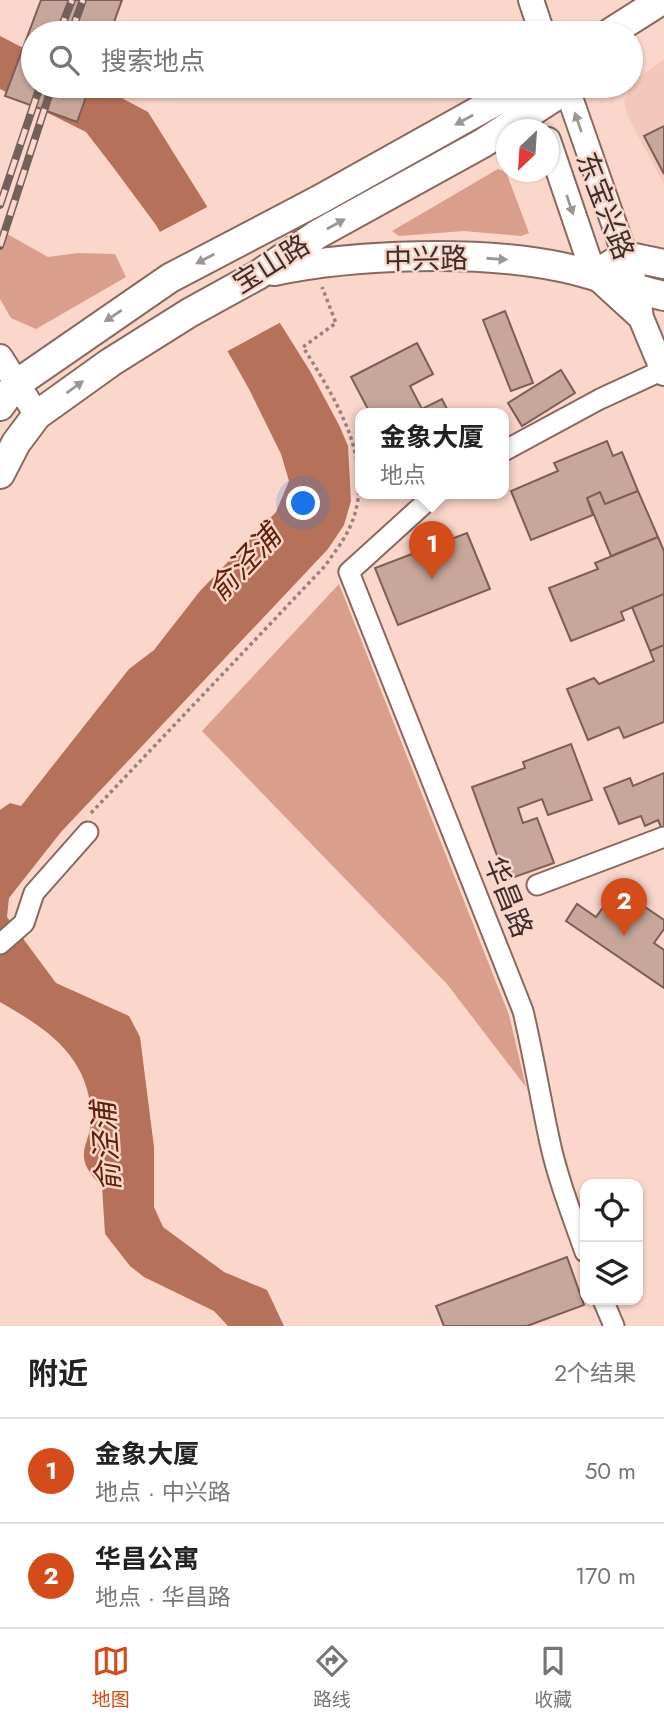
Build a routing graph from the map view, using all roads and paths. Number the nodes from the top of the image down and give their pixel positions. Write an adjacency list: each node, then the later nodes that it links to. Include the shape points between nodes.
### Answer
1 (531, 0): 4 (street)
2 (662, 0): 5 (main road)
3 (664, 18): 6 (main road)
4 (538, 21)
5 (629, 21)
6 (643, 33)
7 (572, 98): 10 (street, 东宝兴路, one-way to 7)
8 (534, 102): 13 (main road, 宝山路, one-way to 8, via 318,234 483,143); 19 (main road, 宝山路, one-way to 19, via 170,278)
9 (559, 172): 14 (street, 东宝兴路, one-way to 14)
10 (625, 256): 12 (main road); 14 (main road); 15 (street, 东宝兴路)
11 (312, 263): 13 (main road, 中兴路); 14 (main road, 中兴路, one-way to 14, via 493,258); 21 (path, via 336,323 303,347)
12 (664, 264)
13 (258, 275): 20 (main road, 宝山路, one-way to 13, via 111,362)
14 (594, 275): 15 (main road, 中兴路); 16 (street, 东宝兴路)
15 (650, 293): 16 (street, 东宝兴路)
16 (641, 318): 18 (street, 东宝兴路)
17 (0, 357): 19 (street)
18 (663, 372): 22 (street, via 600,399)
19 (7, 396): 20 (street)
20 (37, 415): 23 (main road, 宝山路)
21 (355, 446)
22 (509, 448)
23 (0, 474)
24 (357, 499): 26 (path, via 349,530 325,566)
25 (429, 499): 30 (street, 华昌路, via 349,572 523,1011 549,1140)
26 (87, 826): 29 (street, via 34,893 24,923)
27 (664, 838): 28 (street)
28 (537, 885)
29 (0, 944)
30 (581, 1242)
31 (605, 1305): 32 (street)
32 (614, 1326)

